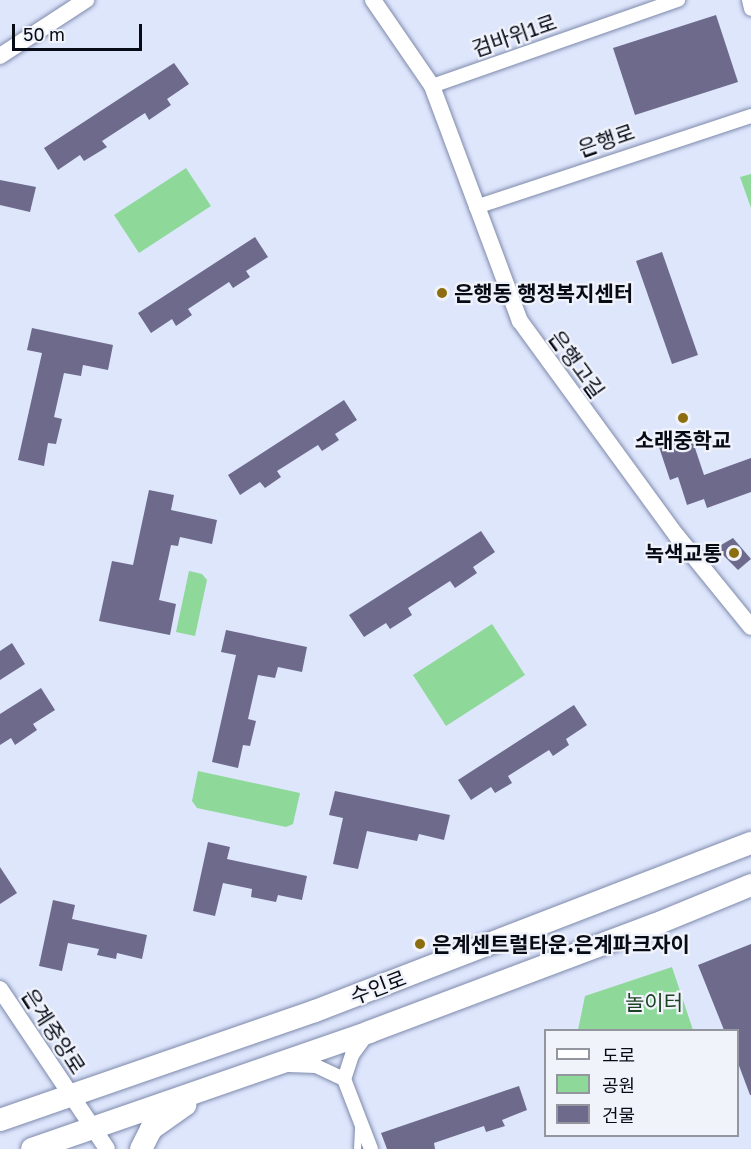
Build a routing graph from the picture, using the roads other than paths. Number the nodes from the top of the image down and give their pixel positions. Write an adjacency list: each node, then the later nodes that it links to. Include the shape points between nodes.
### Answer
1 (86, 0): 6 (street)
2 (373, 0): 7 (street, 은행고길)
3 (678, 0): 7 (street, 검바위1로)
4 (749, 0): 5 (street)
5 (751, 9)
6 (0, 56)
7 (432, 87): 9 (street, 은행고길)
8 (751, 116): 9 (street, 은행로)
9 (476, 207): 10 (street, 은행고길, via 501,277 532,340)
10 (751, 627)
11 (751, 843): 18 (main road, 수인로, via 315,1011)
12 (751, 885): 14 (main road, 수인로)
13 (0, 989): 18 (street, 은계중앙로)
14 (369, 1032): 15 (main road, 수인로); 16 (street, via 352,1055)
15 (278, 1064): 16 (street, via 316,1066); 17 (main road, 수인로)
16 (344, 1078): 19 (street)
17 (213, 1088): 21 (main road, 수인로); 24 (main road, via 158,1123)
18 (71, 1097): 20 (main road, 수인로); 21 (street, 은계중앙로)
19 (358, 1119): 25 (lane); 26 (street)
20 (0, 1120)
21 (92, 1127): 22 (main road, 수인로); 23 (street, 은계중앙로)
22 (32, 1149)
23 (107, 1149)
24 (141, 1149)
25 (357, 1149)
26 (371, 1149)

